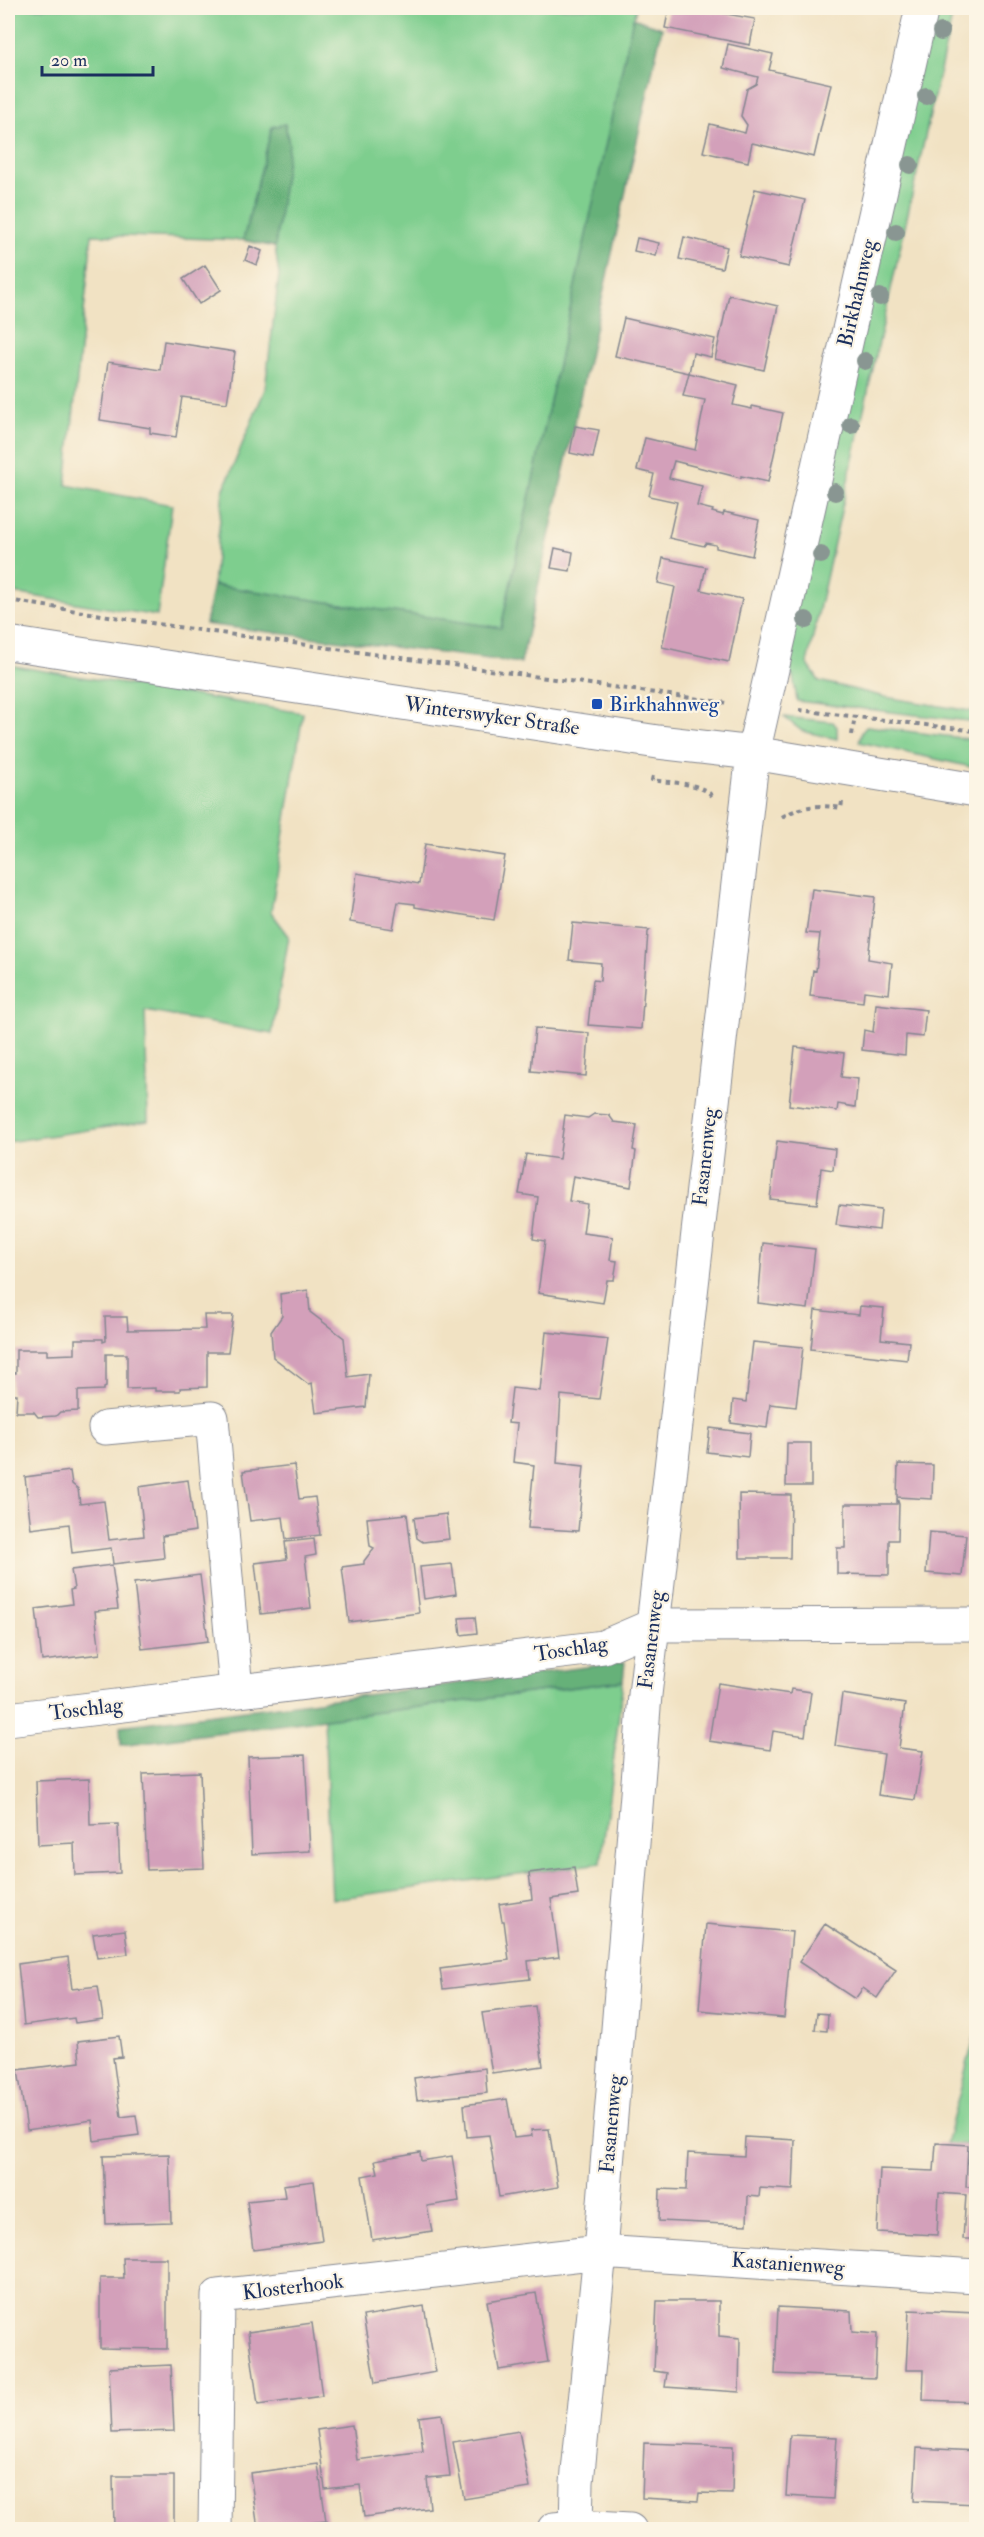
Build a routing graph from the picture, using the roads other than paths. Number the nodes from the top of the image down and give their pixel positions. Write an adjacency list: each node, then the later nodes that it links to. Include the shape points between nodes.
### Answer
1 (922, 8): 3 (street, Birkhahnweg)
2 (8, 644): 3 (street, Winterswyker Straße)
3 (753, 753): 4 (street, Winterswyker Straße); 7 (street, Fasanenweg)
4 (976, 790)
5 (105, 1428): 8 (street, via 212,1418)
6 (976, 1624): 7 (street, Toschlag)
7 (654, 1625): 8 (street, Toschlag, via 603,1647); 10 (street, Fasanenweg)
8 (237, 1690): 9 (street, Toschlag)
9 (8, 1719)
10 (600, 2252): 11 (street, Kastanienweg); 12 (street, Klosterhook, via 218,2296); 13 (street, Fasanenweg, via 577,2482)
11 (976, 2276)
12 (215, 2529)
13 (568, 2529): 14 (street)
14 (630, 2529)

